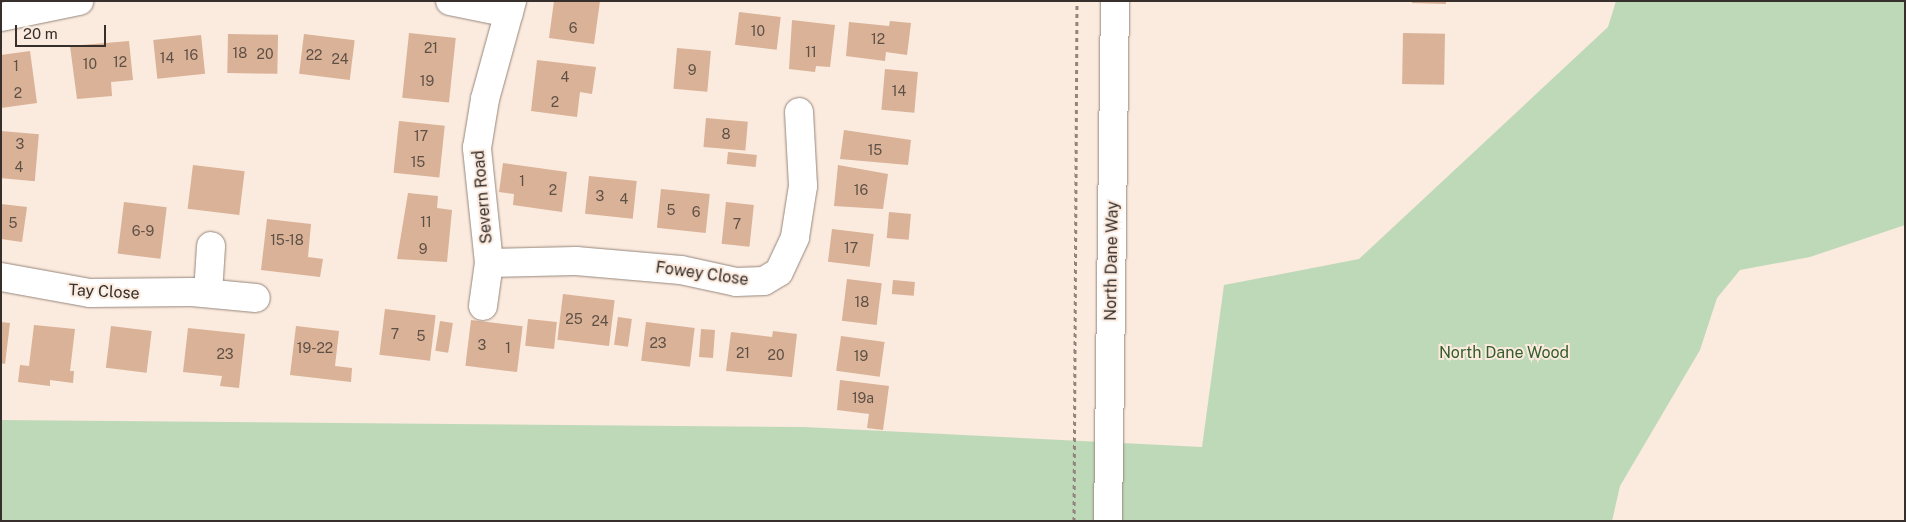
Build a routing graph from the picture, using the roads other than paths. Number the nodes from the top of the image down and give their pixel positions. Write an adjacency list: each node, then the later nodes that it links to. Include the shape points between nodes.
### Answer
1 (79, 1): 5 (street)
2 (450, 1): 4 (street)
3 (1115, 1): 13 (street, North Dane Way)
4 (511, 7): 8 (street, Severn Road, via 485,99 478,148)
5 (1, 17)
6 (799, 112): 8 (street, Fowey Close, via 803,186 795,237 779,272 764,282 736,282 681,270 576,261)
7 (211, 246): 10 (street)
8 (489, 263): 12 (street, Severn Road)
9 (1, 277): 10 (street, Tay Close, via 90,293)
10 (208, 293): 11 (street, Tay Close)
11 (256, 298)
12 (483, 306)
13 (1108, 521)

